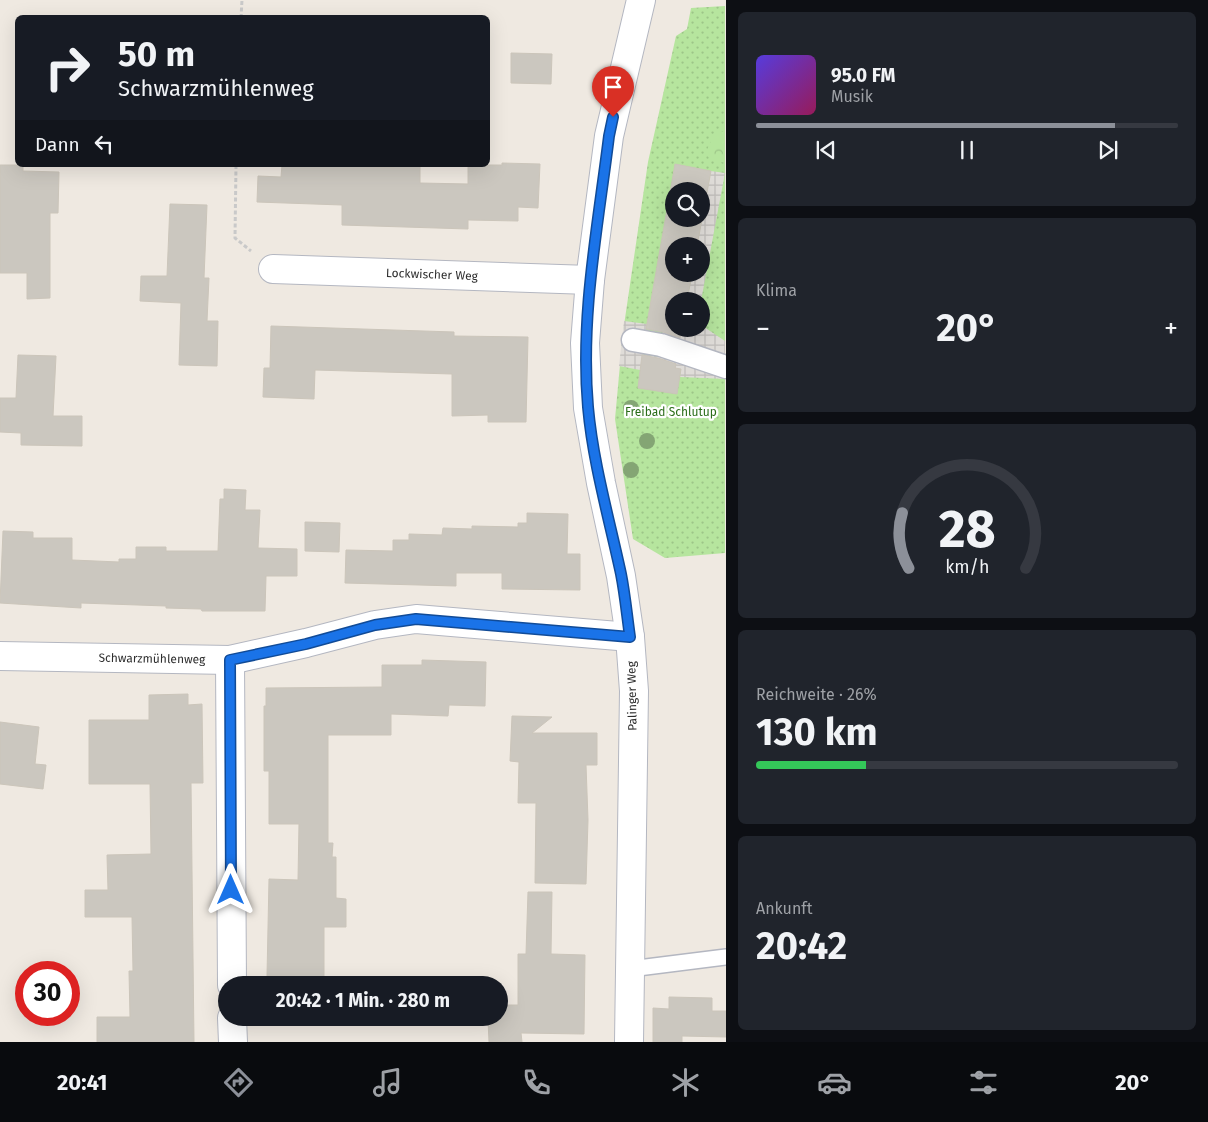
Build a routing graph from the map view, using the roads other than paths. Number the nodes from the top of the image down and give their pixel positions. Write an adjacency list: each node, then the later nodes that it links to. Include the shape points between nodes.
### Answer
1 (641, 0): 3 (street, Palinger Weg, via 609,136)
2 (273, 269): 3 (street, Lockwischer Weg)
3 (590, 280): 6 (street, Palinger Weg, via 585,343 588,408)
4 (633, 340): 5 (street, via 661,344)
5 (726, 367)
6 (630, 637): 8 (street, Schwarzmühlenweg, via 416,619 375,625); 10 (street, Palinger Weg, via 634,691)
7 (0, 656): 8 (street, Schwarzmühlenweg)
8 (230, 660): 11 (street)
9 (726, 958): 10 (lane)
10 (630, 969): 14 (street, Palinger Weg)
11 (232, 976)
12 (232, 1026): 13 (street)
13 (233, 1042)
14 (629, 1042)

